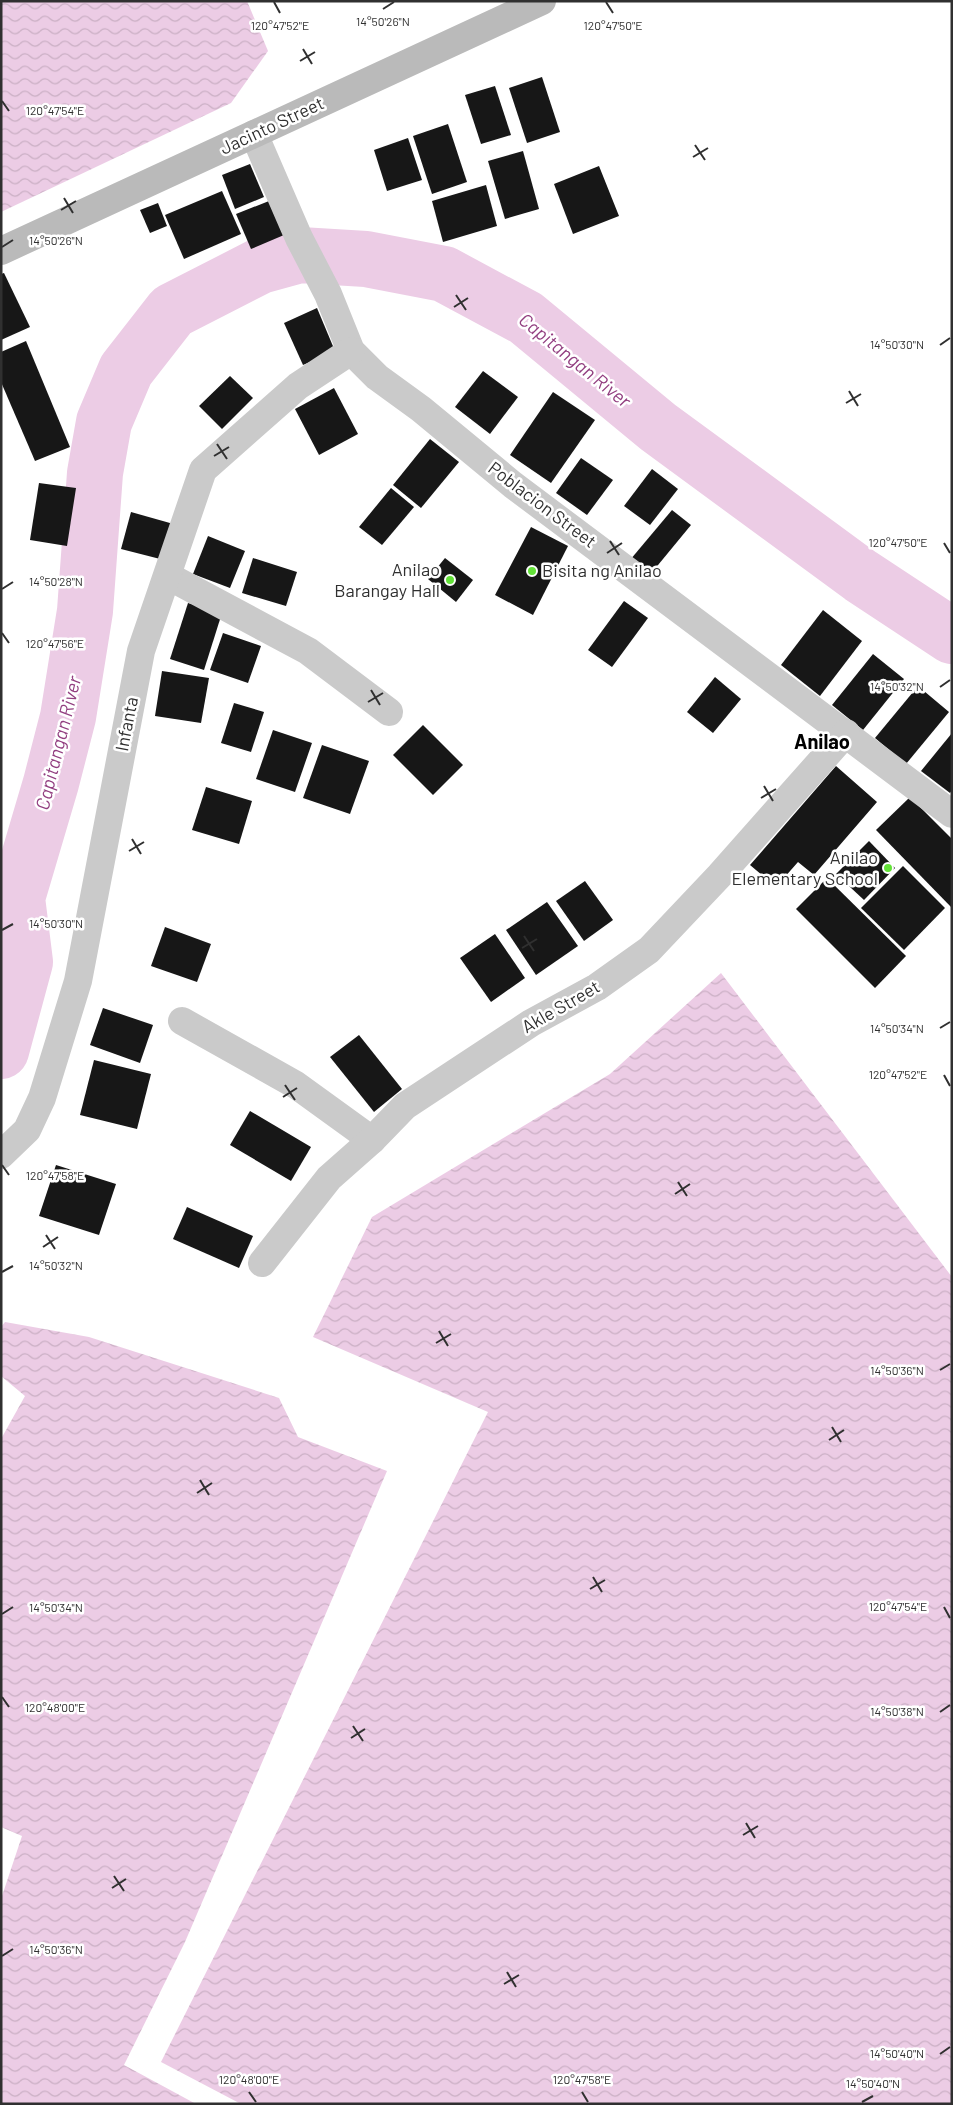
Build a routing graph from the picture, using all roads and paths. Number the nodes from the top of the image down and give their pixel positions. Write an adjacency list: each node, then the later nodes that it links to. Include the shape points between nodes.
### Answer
1 (542, 1): 2 (main road, Jacinto Street)
2 (254, 134): 3 (main road, Jacinto Street); 4 (street, Poblacion Street)
3 (1, 251)
4 (351, 350): 5 (street, Infanta, via 298,386 203,470); 7 (street, Poblacion Street, via 377,377 513,485)
5 (168, 576): 6 (street, via 308,650); 11 (street, Infanta, via 141,652 78,981 42,1098 28,1130)
6 (389, 712)
7 (846, 733): 8 (street, Poblacion Street); 10 (street, Akle Street, via 649,950 597,987 531,1022 405,1106)
8 (952, 814)
9 (182, 1021): 10 (street, via 296,1085)
10 (372, 1140): 12 (street, Akle Street, via 330,1178)
11 (1, 1155)
12 (262, 1263)

